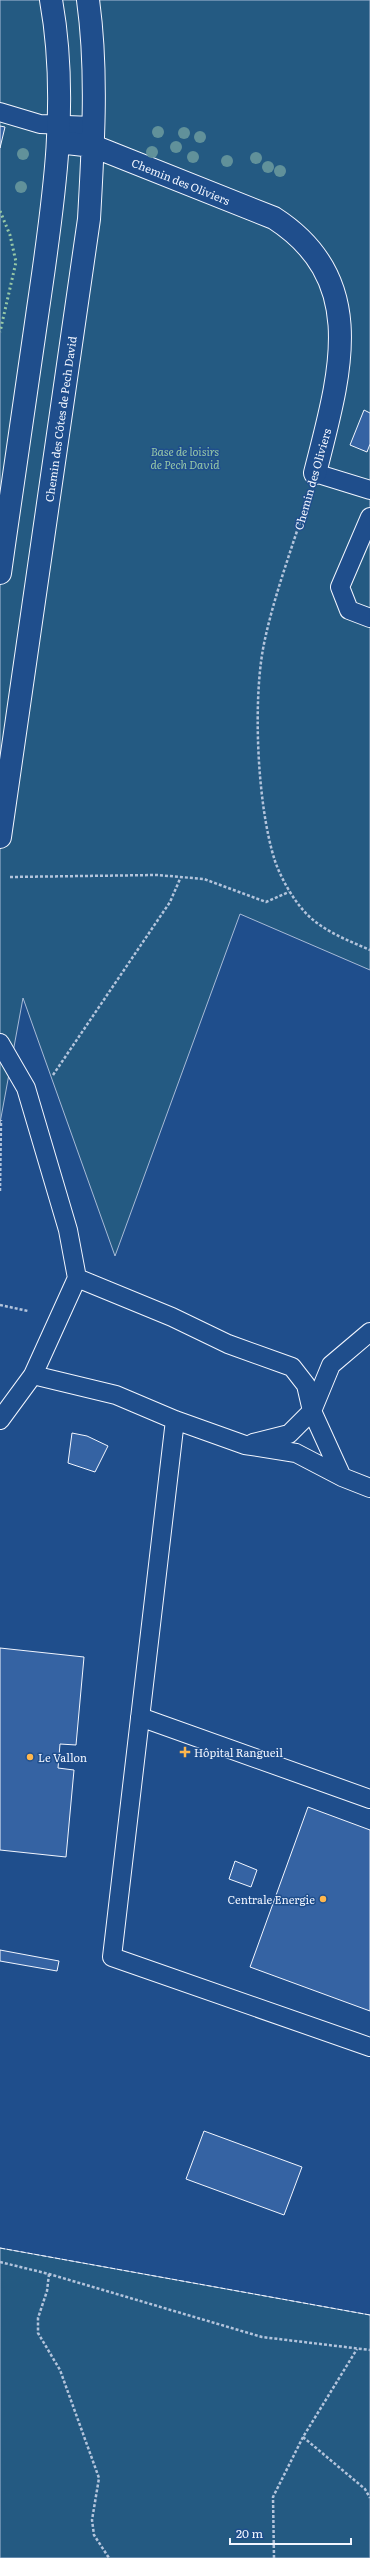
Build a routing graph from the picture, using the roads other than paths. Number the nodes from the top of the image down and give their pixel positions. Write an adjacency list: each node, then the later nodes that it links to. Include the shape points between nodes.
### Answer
1 (51, 0): 4 (street, via 57,33)
2 (88, 0): 5 (street, Chemin des Côtes de Pech David, via 92,27)
3 (0, 112): 4 (lane)
4 (58, 134): 5 (street, Chemin des Oliviers); 9 (street, via 55,192)
5 (93, 136): 6 (street, Chemin des Oliviers, via 296,230 315,246 333,270 343,296 347,322 343,361); 11 (street, Chemin des Côtes de Pech David, via 89,219)
6 (314, 473): 7 (lane)
7 (370, 490)
8 (370, 517): 10 (lane, via 340,587 349,610)
9 (0, 573)
10 (370, 618)
11 (0, 837)
12 (0, 1044): 13 (lane, via 26,1088 68,1230)
13 (77, 1278): 15 (lane); 16 (lane, via 172,1317 228,1344 292,1367 306,1384)
14 (370, 1332): 16 (lane, via 331,1365)
15 (33, 1375): 17 (lane); 18 (lane, via 116,1395)
16 (312, 1411): 19 (lane, via 289,1434); 20 (lane)
17 (0, 1420)
18 (175, 1420): 19 (lane); 22 (lane)
19 (245, 1445): 20 (lane, via 296,1453)
20 (342, 1477): 21 (lane)
21 (370, 1488)
22 (140, 1717): 23 (lane); 24 (lane, via 112,1957)
23 (370, 1799)
24 (370, 2047)

